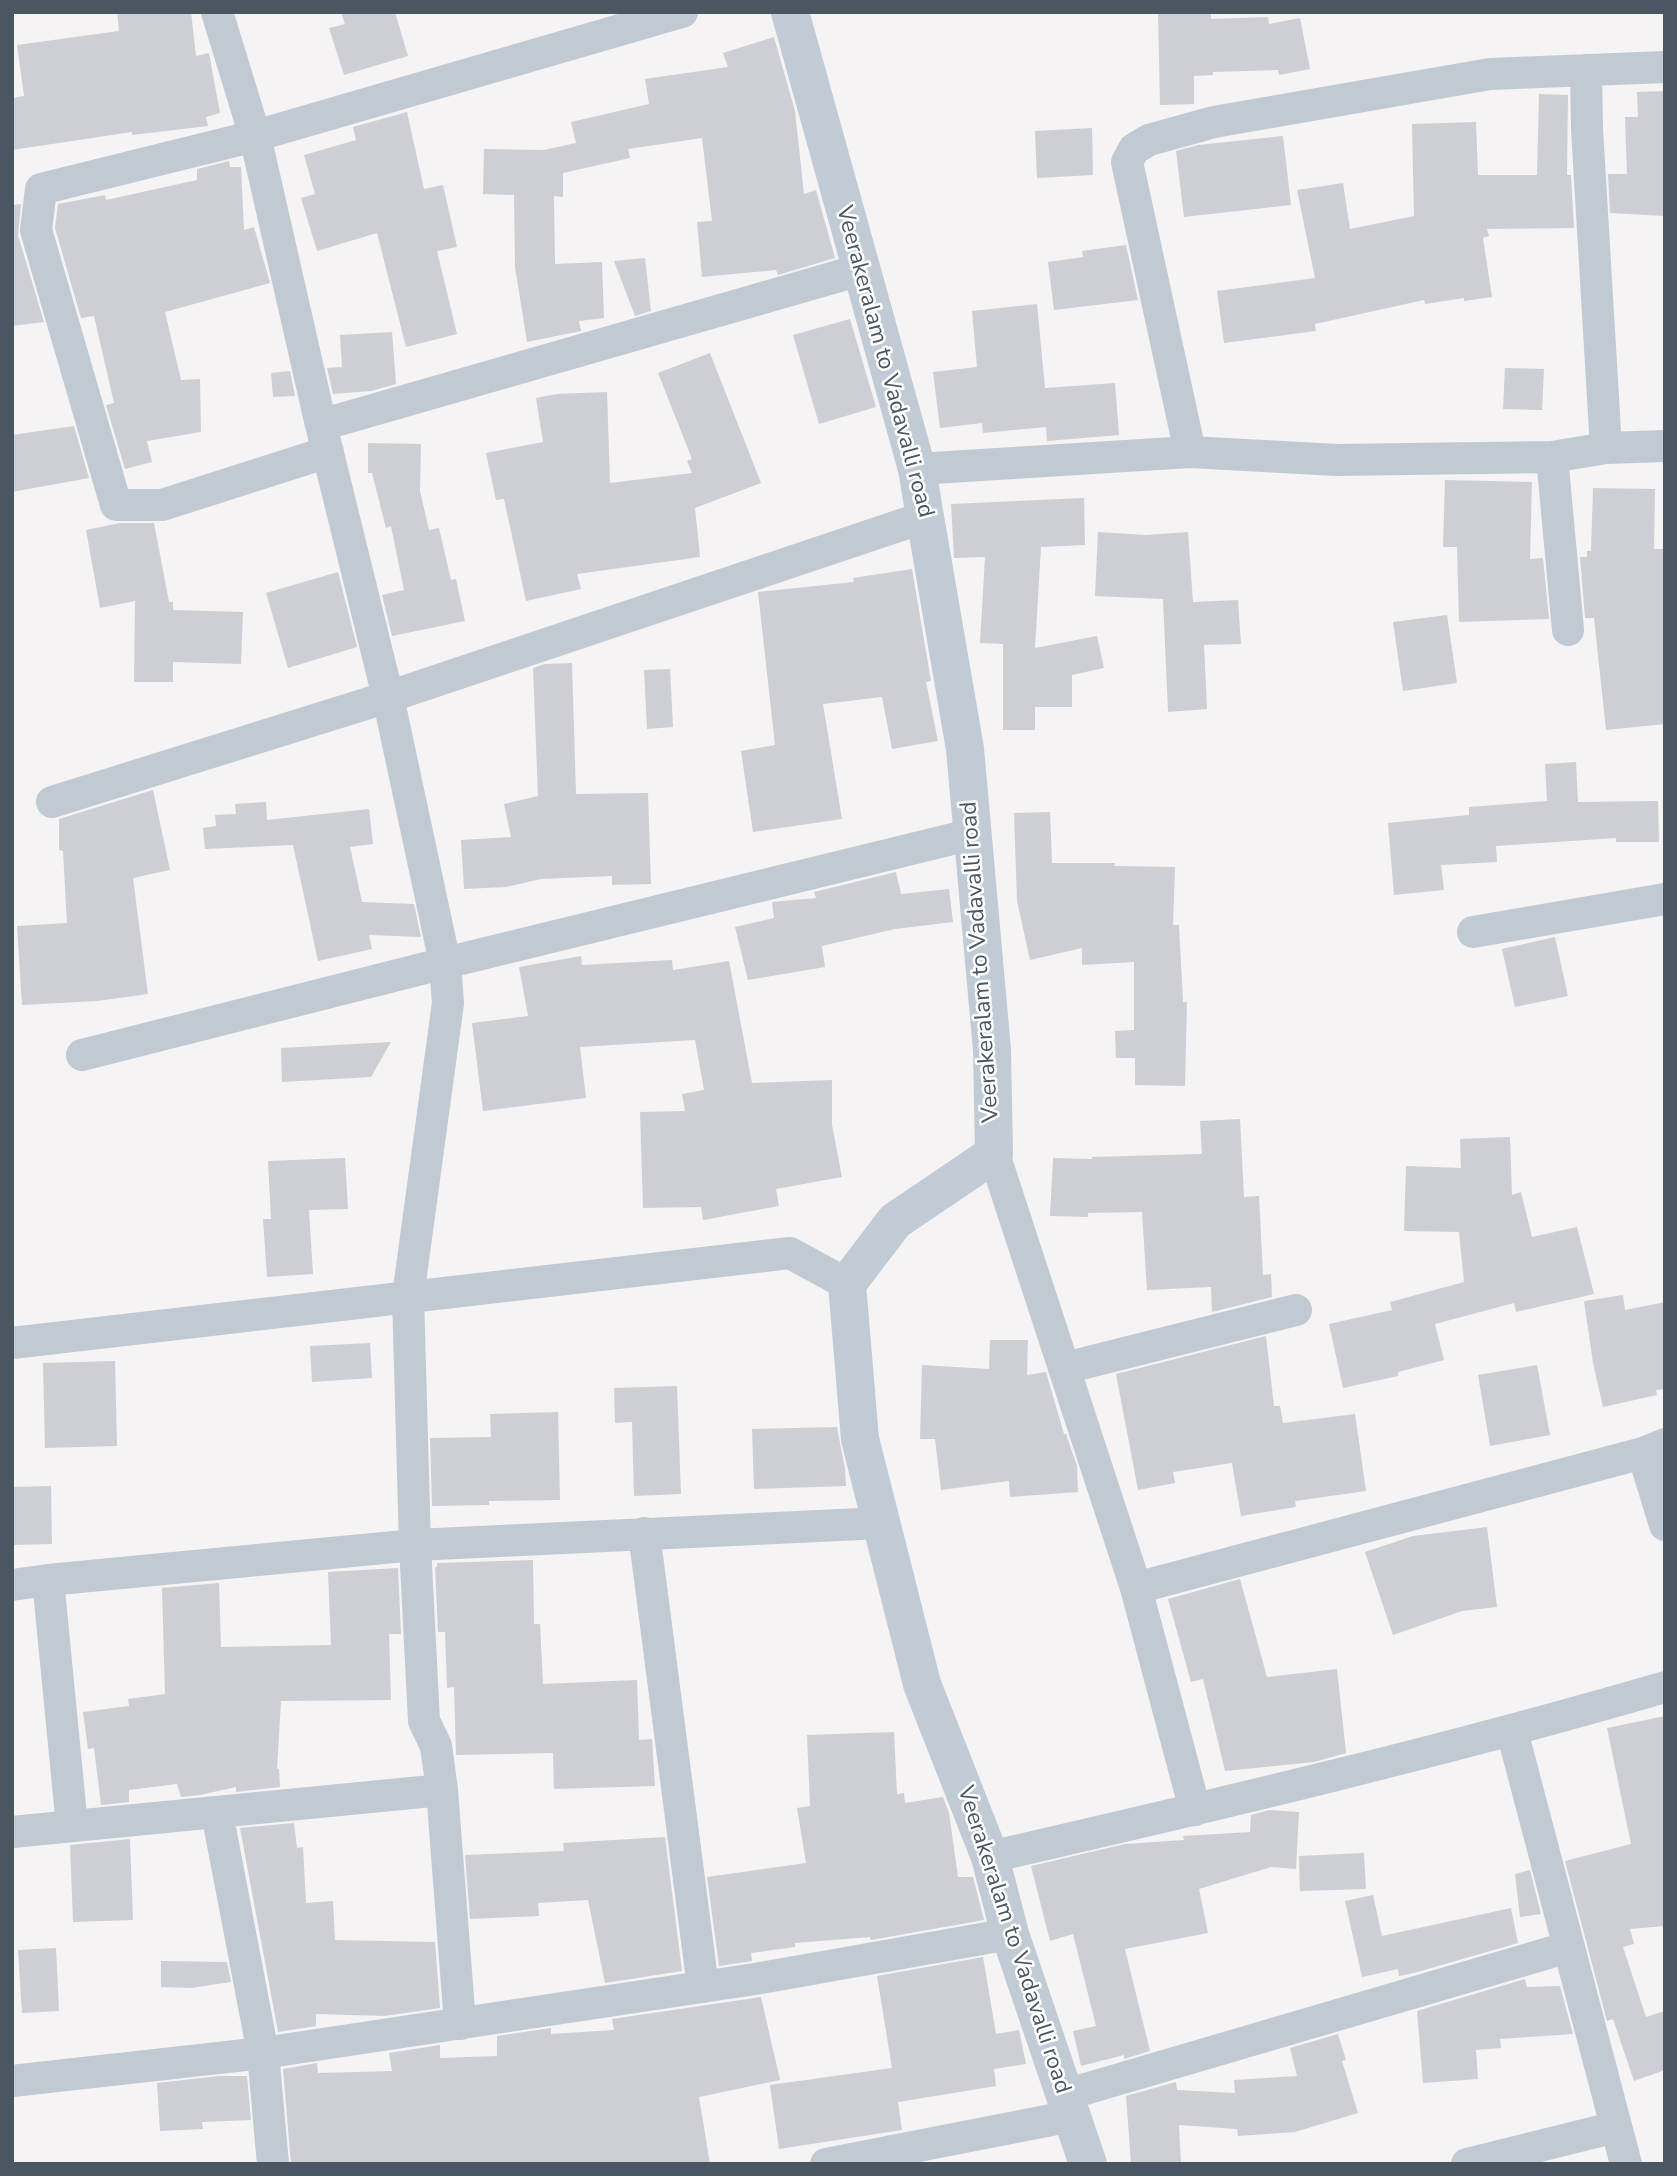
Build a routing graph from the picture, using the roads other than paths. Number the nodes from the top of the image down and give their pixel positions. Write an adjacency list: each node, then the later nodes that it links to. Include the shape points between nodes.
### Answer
1 (217, 12): 6 (street)
2 (682, 12): 6 (street)
3 (790, 12): 7 (street, Veerakeralam to Vadavalli road)
4 (1665, 67): 5 (street)
5 (1586, 70): 10 (street); 11 (street, via 1464,78 1214,122 1149,140 1134,149 1127,162)
6 (255, 136): 8 (street); 8 (street, via 41,189 36,230 116,505 162,505)
7 (860, 270): 8 (street); 13 (street, Veerakeralam to Vadavalli road)
8 (324, 438): 16 (street)
9 (1665, 446): 10 (street)
10 (1606, 447): 12 (street)
11 (1190, 452): 12 (street, via 1336,460); 13 (street)
12 (1552, 457): 15 (street)
13 (917, 469): 14 (street, Veerakeralam to Vadavalli road)
14 (925, 517): 16 (street); 18 (street, Veerakeralam to Vadavalli road, via 965,749)
15 (1568, 630)
16 (388, 697): 17 (street); 21 (street)
17 (52, 802)
18 (973, 834): 21 (street); 23 (street, Veerakeralam to Vadavalli road, via 992,1050)
19 (1665, 899): 20 (street)
20 (1473, 932)
21 (445, 963): 22 (street); 25 (street, via 448,1003)
22 (82, 1055)
23 (993, 1154): 24 (street, Veerakeralam to Vadavalli road, via 895,1222); 28 (street)
24 (847, 1284): 25 (street, via 790,1253); 30 (street, Veerakeralam to Vadavalli road, via 860,1439)
25 (408, 1296): 27 (street); 33 (street)
26 (1296, 1310): 28 (street)
27 (12, 1343)
28 (1065, 1368): 36 (street)
29 (1654, 1449): 31 (street); 36 (street)
30 (882, 1523): 32 (street); 44 (street, Veerakeralam to Vadavalli road, via 922,1684)
31 (1665, 1525)
32 (644, 1533): 33 (street); 47 (street)
33 (415, 1545): 34 (street); 39 (street, via 424,1721 436,1746)
34 (48, 1580): 35 (street); 42 (street)
35 (12, 1585)
36 (1136, 1588): 40 (street)
37 (1665, 1687): 38 (street)
38 (1512, 1731): 40 (street); 46 (street)
39 (442, 1790): 41 (street); 48 (street)
40 (1195, 1810): 44 (street)
41 (218, 1812): 42 (street); 49 (street)
42 (72, 1826): 43 (street)
43 (12, 1832)
44 (990, 1857): 45 (street, Veerakeralam to Vadavalli road)
45 (1010, 1934): 47 (street); 51 (street, Veerakeralam to Vadavalli road)
46 (1569, 1947): 51 (street); 52 (street)
47 (703, 1987): 48 (street)
48 (460, 2024): 49 (street)
49 (263, 2053): 50 (street); 53 (street)
50 (12, 2081)
51 (1068, 2105): 54 (street); 55 (street, Veerakeralam to Vadavalli road)
52 (1616, 2127): 56 (street); 57 (street)
53 (273, 2164)
54 (826, 2164)
55 (1088, 2164)
56 (1467, 2164)
57 (1626, 2164)

